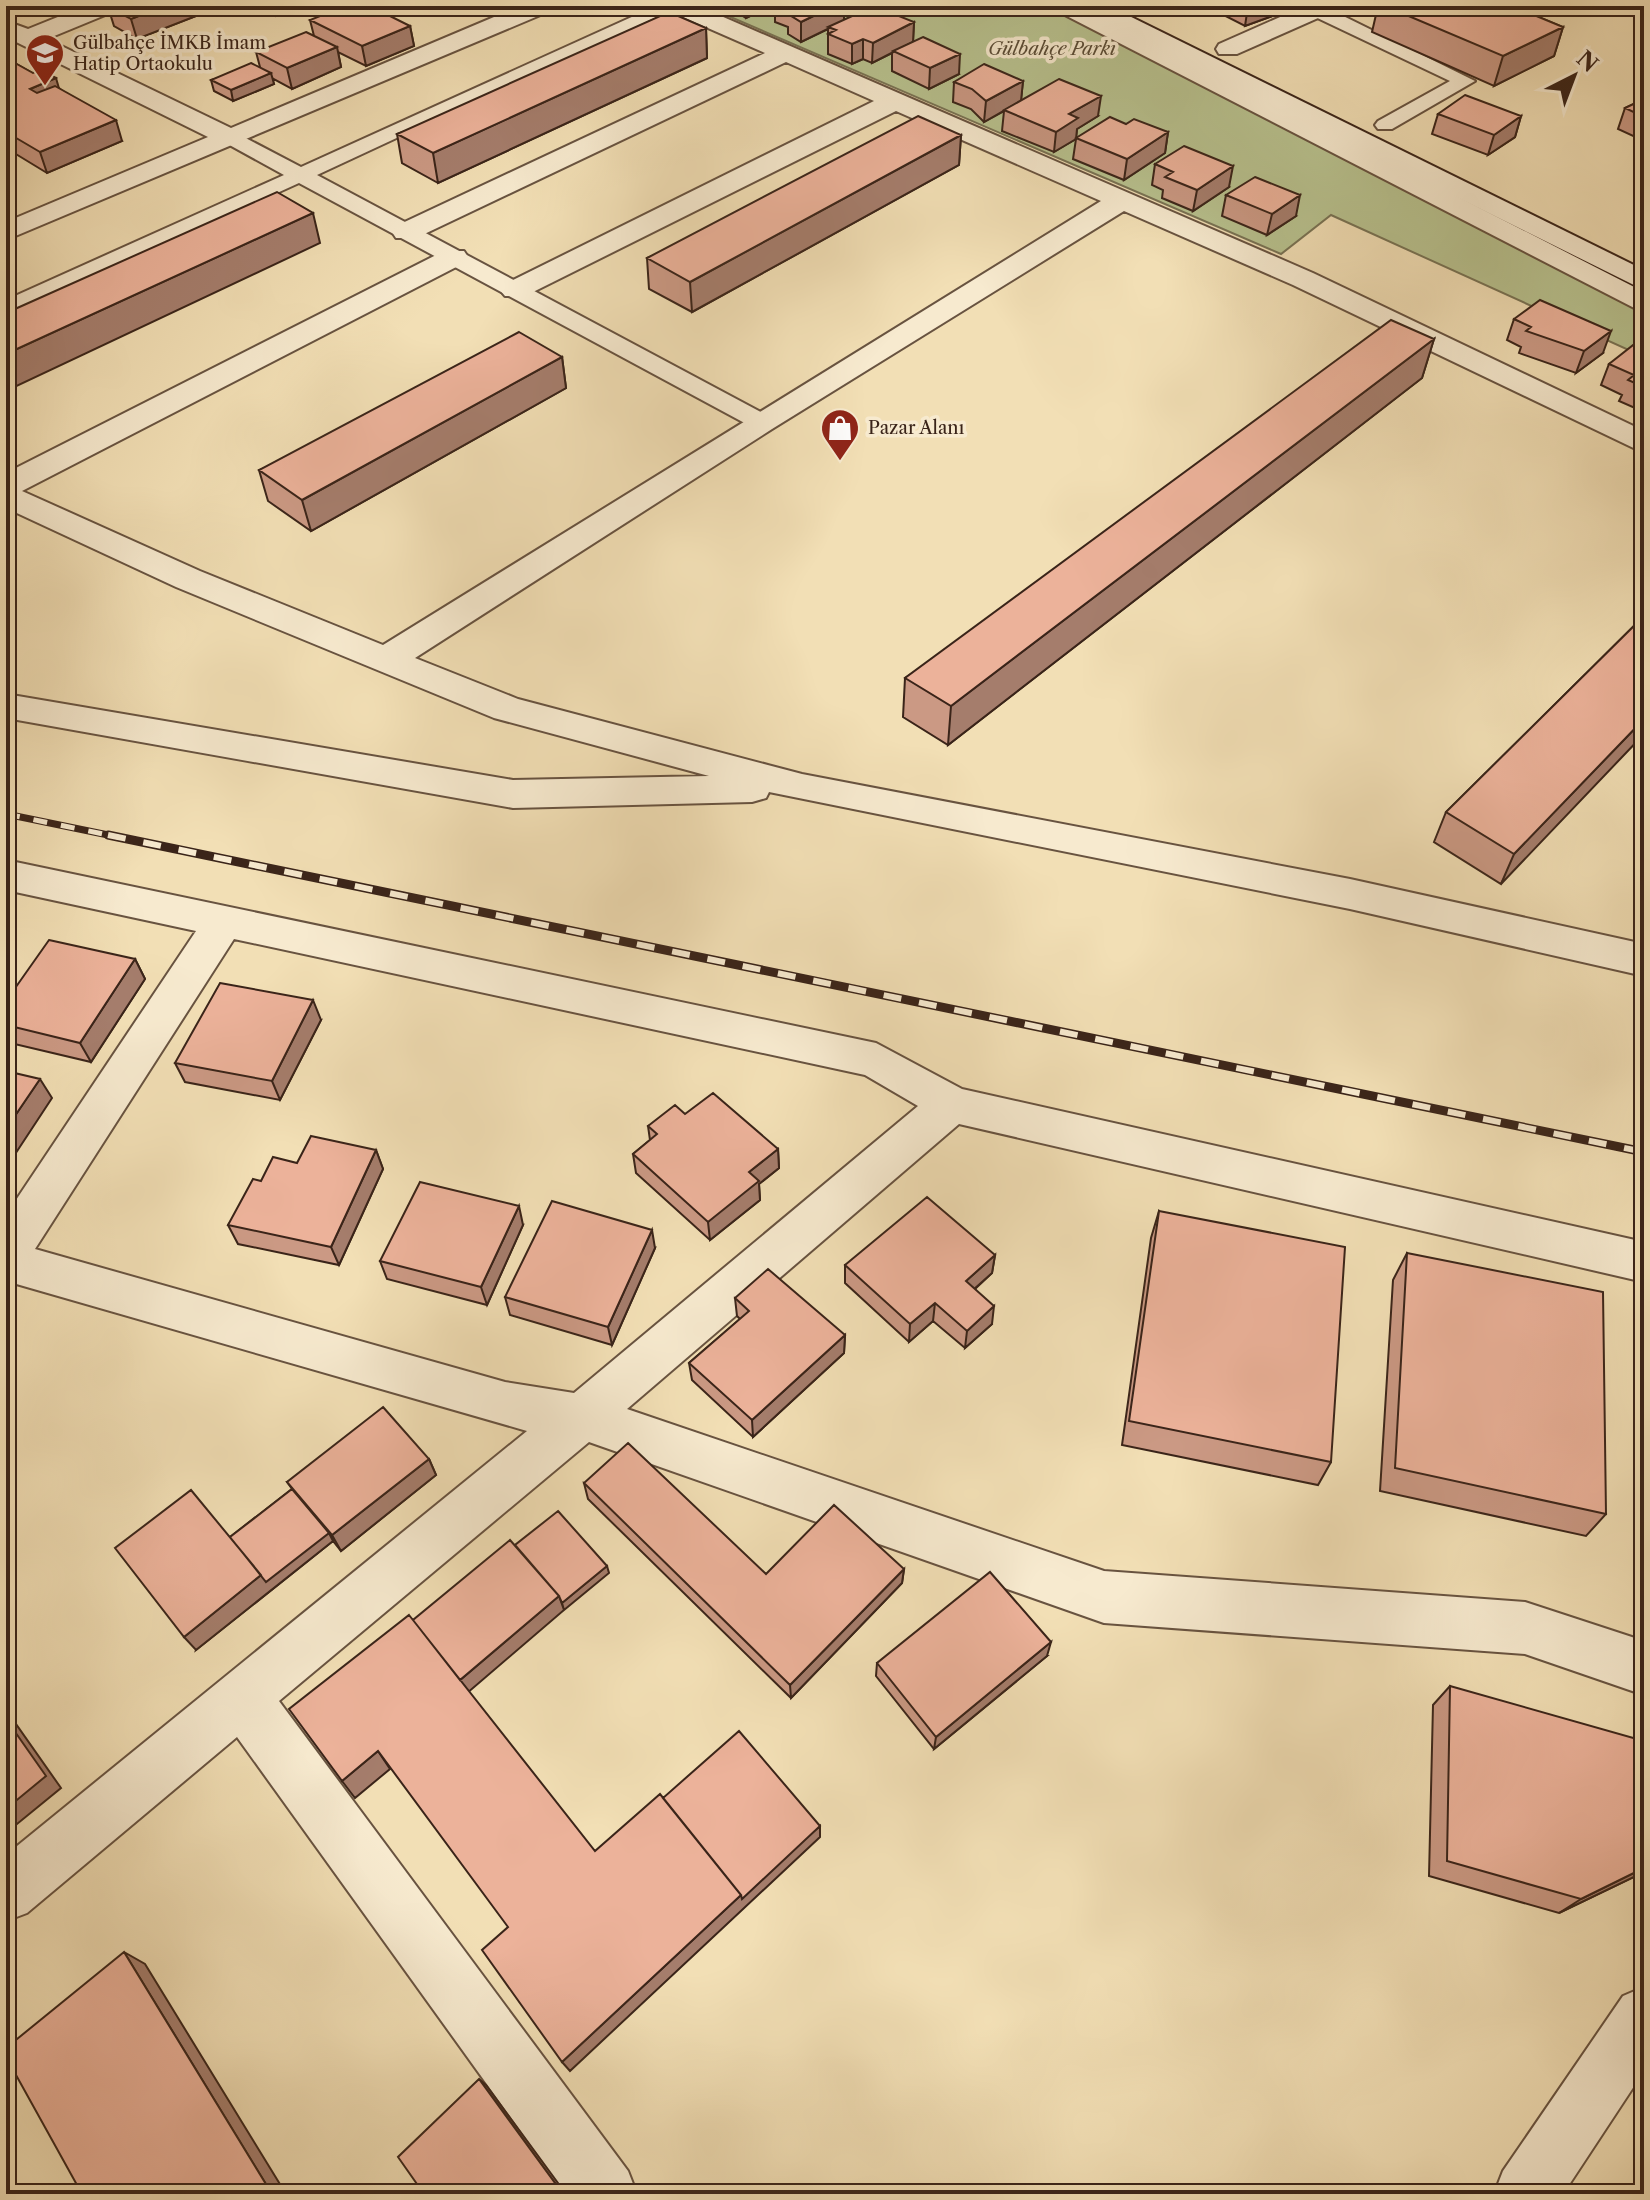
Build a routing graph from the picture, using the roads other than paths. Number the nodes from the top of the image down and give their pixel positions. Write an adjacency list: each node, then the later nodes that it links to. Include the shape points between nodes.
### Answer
1 (106, 6): 9 (street)
2 (541, 6): 14 (street)
3 (671, 6): 15 (lane)
4 (678, 6): 11 (street)
5 (1066, 6): 23 (street)
6 (1090, 6): 21 (street)
7 (1141, 6): 10 (street)
8 (1320, 8): 10 (street); 13 (lane, via 1465,81)
9 (17, 33): 14 (street)
10 (1228, 49): 13 (street)
11 (786, 53): 12 (street); 19 (street)
12 (895, 101): 17 (street); 22 (street)
13 (1385, 125): 16 (street)
14 (231, 138): 15 (lane); 18 (street)
15 (300, 174): 19 (lane); 24 (lane)
16 (1495, 178)
17 (1122, 200): 25 (street); 26 (street, via 1303,279)
18 (6, 232)
19 (406, 232): 20 (lane)
20 (454, 257): 22 (lane); 27 (street)
21 (1644, 281)
22 (515, 290): 25 (lane)
23 (1644, 304)
24 (6, 309)
25 (761, 422): 29 (street)
26 (1644, 443)
27 (6, 486)
28 (6, 496): 29 (street)
29 (385, 660): 31 (street, via 507,709)
30 (6, 706): 31 (street, via 513,794)
31 (802, 787): 34 (street, via 1350,894)
32 (6, 875): 33 (street)
33 (223, 923): 35 (street, via 876,1060); 36 (street)
34 (1644, 960)
35 (951, 1104): 38 (street); 39 (street)
36 (6, 1254)
37 (6, 1261): 39 (street, via 505,1405)
38 (1644, 1262)
39 (582, 1417): 40 (street, via 1104,1597 1525,1628); 41 (street)
40 (1644, 1668)
41 (242, 1697): 42 (street); 44 (street)
42 (6, 1892)
43 (1644, 2017): 45 (street)
44 (605, 2194)
45 (1526, 2194)

